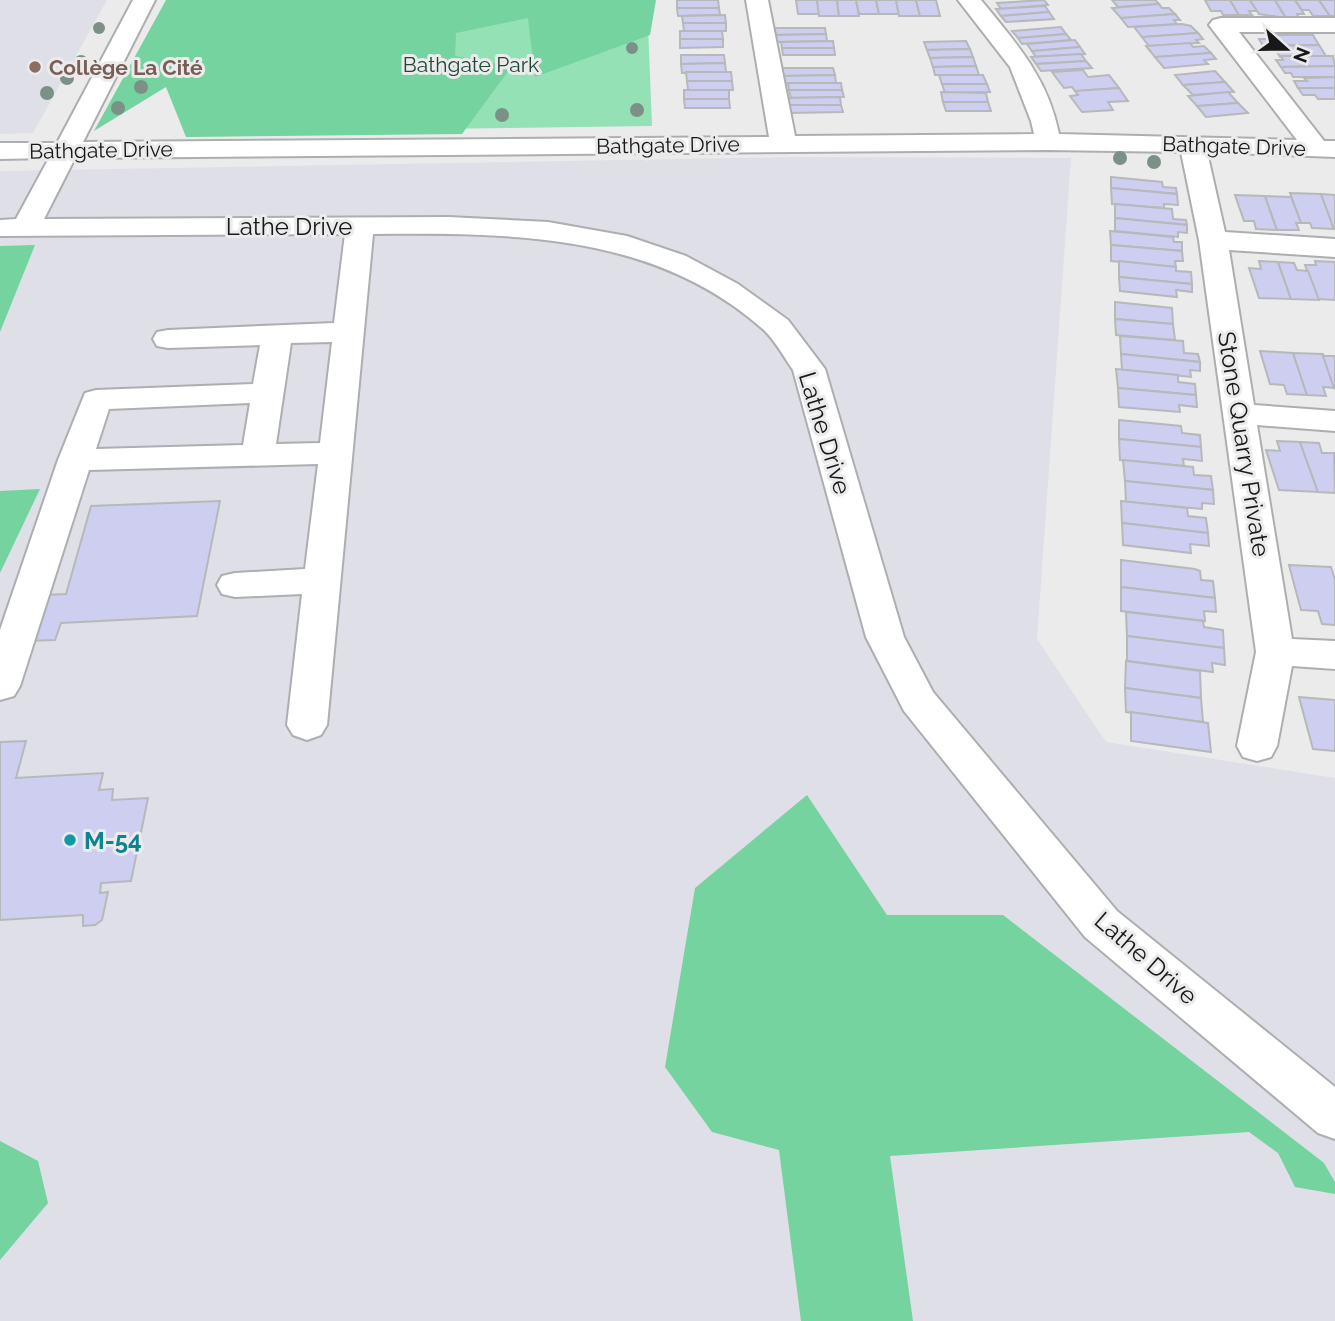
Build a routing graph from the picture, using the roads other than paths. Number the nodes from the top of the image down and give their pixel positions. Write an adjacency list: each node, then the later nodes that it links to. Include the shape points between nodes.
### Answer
1 (144, 0): 9 (street)
2 (757, 0): 6 (street)
3 (969, 0): 5 (street, via 1022,66)
4 (1335, 25): 8 (street, via 1221,25 1308,135)
5 (1048, 142): 6 (street, Bathgate Drive); 7 (street, Bathgate Drive)
6 (782, 143): 9 (street, Bathgate Drive)
7 (1192, 144): 8 (street, Bathgate Drive); 13 (street, Stone Quarry Private)
8 (1325, 149)
9 (65, 150): 10 (street, Bathgate Drive); 12 (street)
10 (0, 151)
11 (360, 226): 12 (street, Lathe Drive); 15 (street); 31 (street, Lathe Drive, via 548,230 617,242 676,262 728,290 777,326 809,369 884,637 918,701 1101,924)
12 (13, 228)
13 (1213, 240): 14 (street); 19 (street, Stone Quarry Private)
14 (1335, 248)
15 (349, 332): 16 (street); 21 (street)
16 (277, 335): 17 (street); 18 (street)
17 (169, 339)
18 (268, 393): 22 (street); 23 (street, via 96,400)
19 (1240, 414): 20 (street); 26 (street, Stone Quarry Private)
20 (1335, 421)
21 (336, 453): 22 (street); 24 (street)
22 (258, 455): 23 (street)
23 (75, 460): 28 (street)
24 (322, 581): 25 (street); 29 (street)
25 (235, 585)
26 (1275, 652): 27 (street); 30 (street, Stone Quarry Private)
27 (1335, 655)
28 (0, 685)
29 (307, 725)
30 (1257, 746)
31 (1335, 1117)

